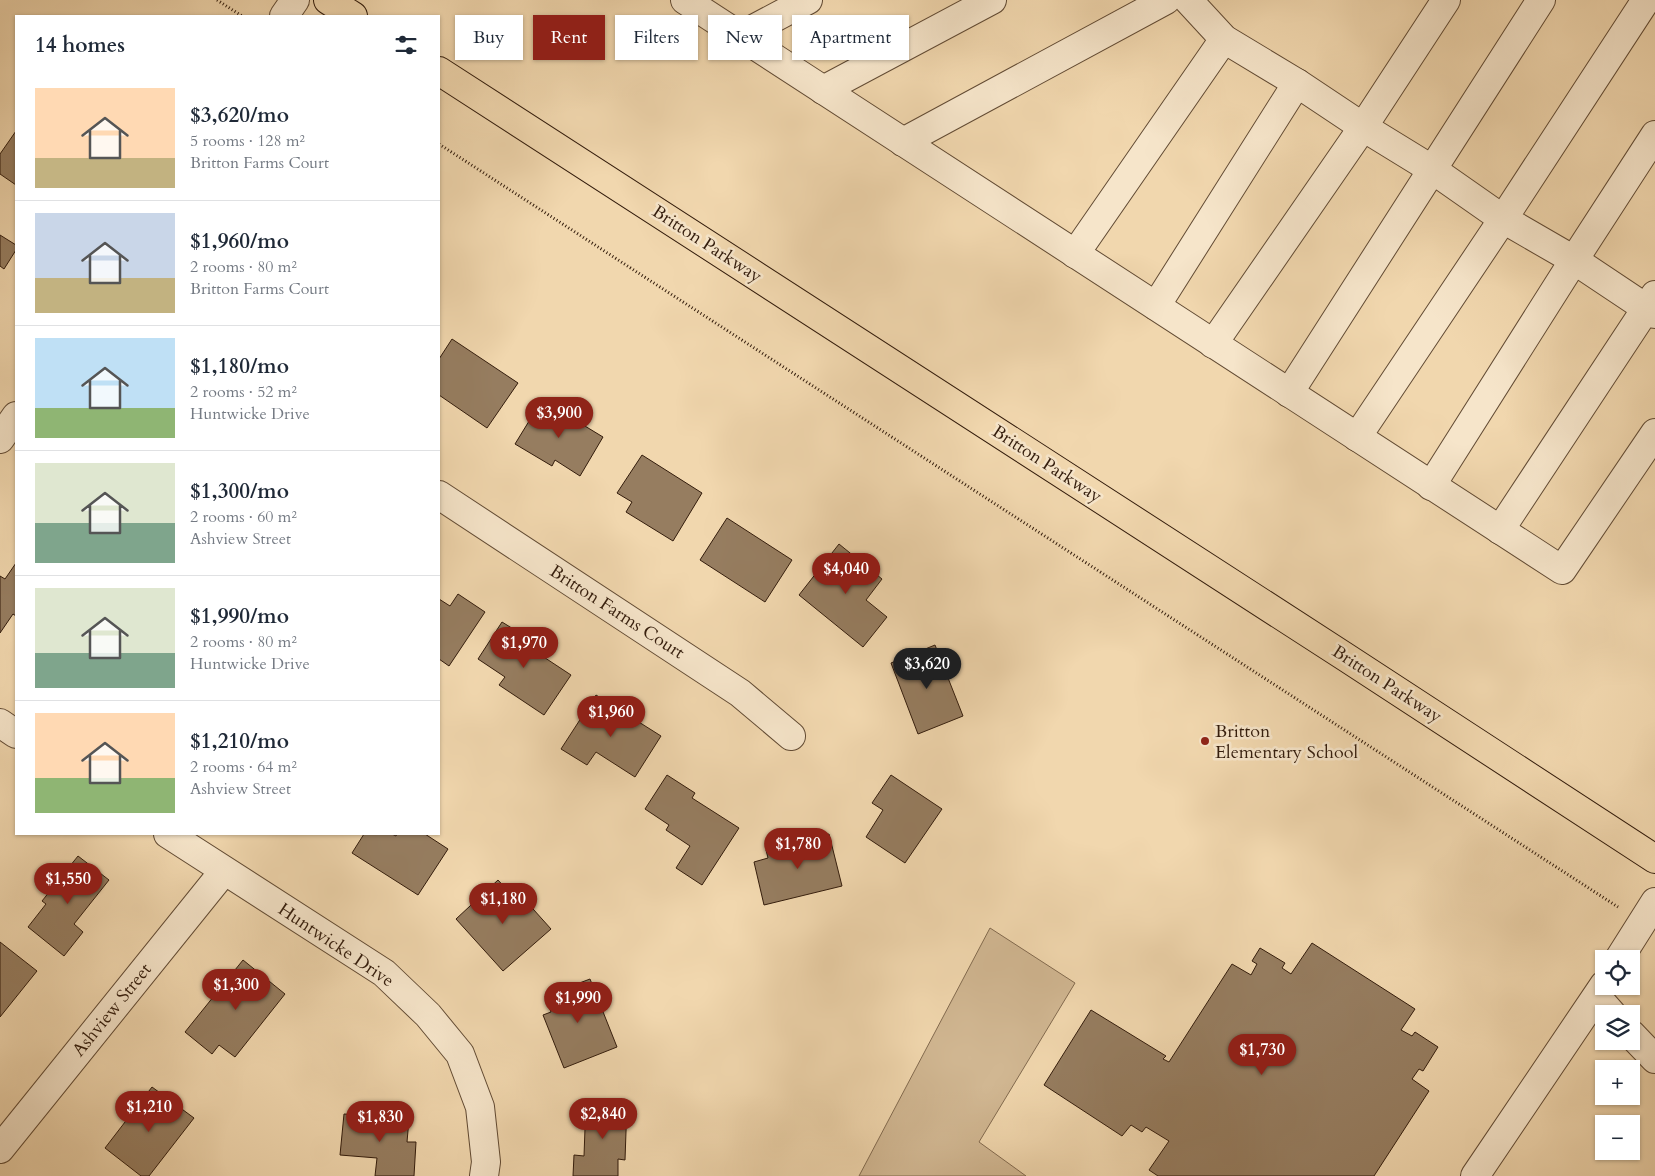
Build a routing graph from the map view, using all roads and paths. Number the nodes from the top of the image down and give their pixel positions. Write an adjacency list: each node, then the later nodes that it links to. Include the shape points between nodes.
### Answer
1 (217, 0): 12 (path)
2 (295, 0): 13 (street)
3 (328, 0): 14 (main road)
4 (685, 0): 15 (street)
5 (808, 0): 16 (street)
6 (992, 0): 21 (street)
7 (1166, 0): 24 (street)
8 (1188, 0): 17 (street)
9 (1446, 0): 22 (street)
10 (1541, 0): 26 (street)
11 (1646, 0): 27 (street)
12 (240, 15)
13 (285, 15)
14 (351, 15)
15 (708, 15)
16 (780, 15)
17 (1224, 39): 20 (street); 28 (street)
18 (776, 60): 21 (street)
19 (440, 72): 45 (main road, Britton Parkway)
20 (1297, 83): 22 (street); 30 (street)
21 (822, 90): 24 (street)
22 (1363, 127): 26 (street); 32 (street)
23 (1655, 134): 29 (street)
24 (903, 142): 28 (street)
25 (440, 145): 47 (path)
26 (1432, 170): 27 (street); 33 (street)
27 (1503, 219): 29 (street); 36 (street)
28 (1075, 254): 30 (street)
29 (1574, 260): 31 (street); 38 (street)
30 (1156, 306): 32 (street)
31 (1652, 306): 40 (street)
32 (1213, 344): 33 (street)
33 (1289, 393): 36 (street)
34 (15, 417): 37 (street)
35 (1655, 433): 40 (street, via 1562,570)
36 (1357, 437): 38 (street)
37 (0, 439)
38 (1431, 486): 40 (street)
39 (440, 496): 43 (street, Britton Farms Court, via 740,693)
40 (1500, 530)
41 (0, 723): 42 (street)
42 (15, 733)
43 (791, 736)
44 (170, 835): 46 (street, Huntwicke Drive)
45 (1655, 858)
46 (224, 870): 52 (street, Ashview Street); 53 (street, Huntwicke Drive, via 384,973 428,1015 460,1054 480,1107 486,1162)
47 (1648, 912): 48 (street)
48 (1625, 950)
49 (1604, 999): 54 (street)
50 (1640, 1043): 51 (street)
51 (1655, 1059)
52 (0, 1149)
53 (484, 1176)
54 (1475, 1176)

